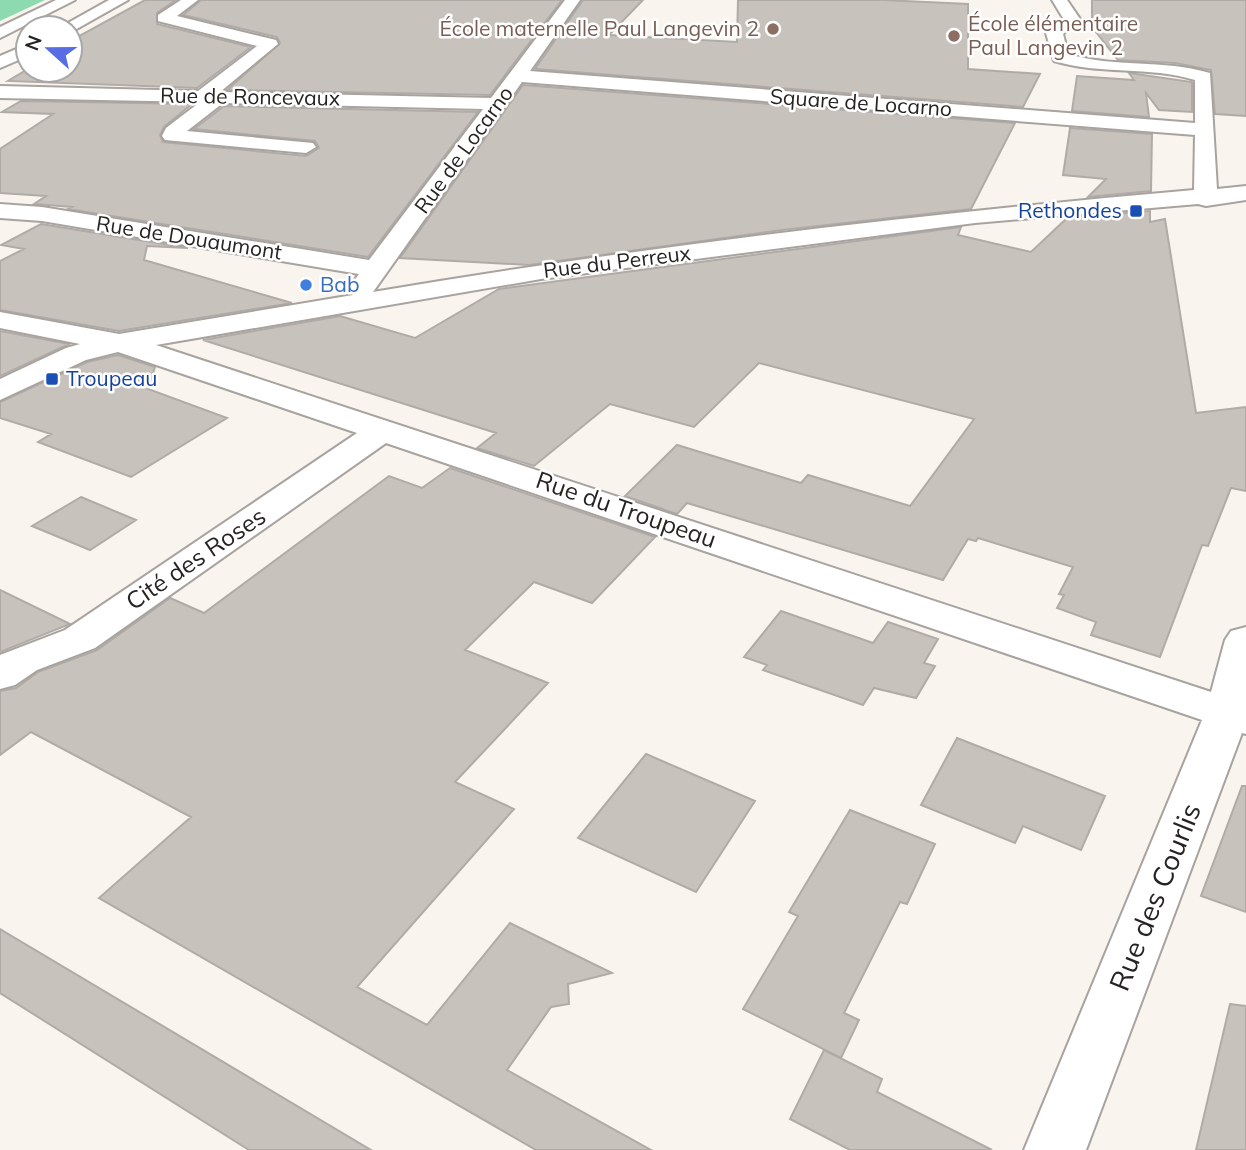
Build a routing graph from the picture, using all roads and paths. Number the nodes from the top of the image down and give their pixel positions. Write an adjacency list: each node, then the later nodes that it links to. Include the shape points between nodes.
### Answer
1 (68, 0): 7 (street)
2 (121, 0): 6 (street)
3 (191, 0): 10 (street, via 164,18 270,44)
4 (573, 0): 8 (street, Rue de Locarno)
5 (1059, 0): 12 (street, via 1072,19 1054,33 1060,57 1083,64 1176,70 1204,77)
6 (84, 19)
7 (0, 33)
8 (518, 76): 11 (street, Rue de Locarno); 12 (street, Square de Locarno)
9 (0, 92): 10 (street, Rue de Roncevaux)
10 (211, 96): 11 (street, Rue de Roncevaux); 13 (street, via 172,136)
11 (499, 104): 17 (street, Rue de Locarno)
12 (1205, 130): 15 (street)
13 (306, 147)
14 (1246, 193): 15 (street, Rue du Perreux)
15 (1206, 199): 18 (street, Rue du Perreux, via 975,216 541,271)
16 (0, 211): 17 (street, Rue de Douaumont, via 43,214)
17 (378, 269): 18 (street, Rue de Locarno)
18 (358, 301): 20 (street, Rue du Perreux)
19 (0, 320): 20 (street, Rue du Troupeau)
20 (119, 343): 21 (street, Rue du Perreux, via 76,354); 22 (street, Rue du Troupeau)
21 (0, 391)
22 (385, 429): 24 (street, Cité des Roses, via 80,639 22,660); 25 (street, Rue du Troupeau)
23 (1246, 640): 25 (street, Rue des Courlis)
24 (0, 675)
25 (1236, 716): 26 (street, Rue des Courlis)
26 (1055, 1150)

